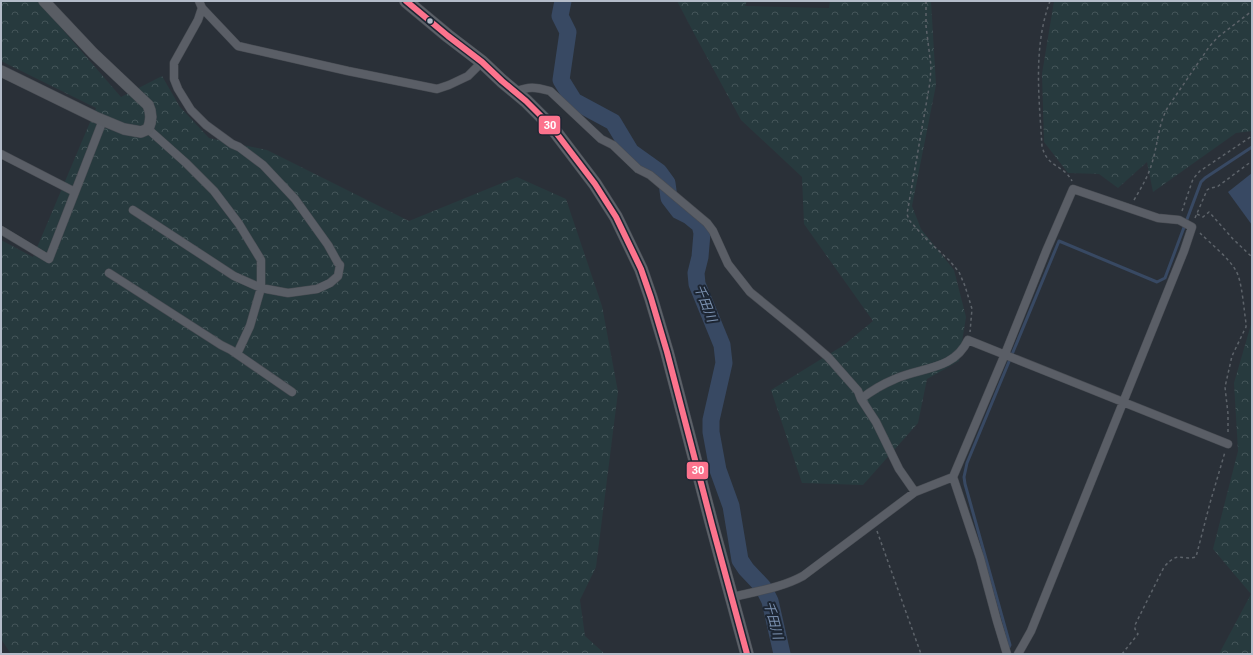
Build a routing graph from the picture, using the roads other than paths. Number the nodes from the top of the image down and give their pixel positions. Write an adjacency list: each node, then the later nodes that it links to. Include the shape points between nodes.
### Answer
1 (44, 1): 8 (street, via 93,53 148,105 151,111)
2 (406, 1): 4 (main road)
3 (201, 5): 4 (street, via 238,46 348,71 437,88 468,76); 14 (street, via 198,20 174,63 174,79 178,89 191,110 206,125 263,165 295,199 340,266 338,276 317,289 288,293)
4 (482, 62): 6 (main road)
5 (1, 71): 7 (street)
6 (515, 92): 18 (street, via 525,87 550,91 601,139 613,145 638,169 659,182 707,223 728,264 750,292 828,357 858,391); 23 (main road, via 551,126 595,184 616,217 641,269 652,298)
7 (103, 120): 8 (street, via 124,130 140,132); 10 (street)
8 (148, 129): 14 (street, via 214,192 239,224 261,260)
9 (1, 154): 10 (street)
10 (75, 192): 12 (street, via 49,259)
11 (133, 210): 14 (street, via 234,276)
12 (1, 230)
13 (109, 273): 15 (street)
14 (261, 288): 15 (street, via 250,326)
15 (237, 354): 17 (street)
16 (1005, 354): 18 (street, via 968,340 959,354 944,364 894,379); 19 (street); 19 (street, via 1073,189 1158,218 1179,220 1192,227); 21 (street)
17 (292, 392)
18 (861, 399): 22 (street, via 876,422 898,469)
19 (1122, 402): 20 (street); 26 (street, via 1031,631)
20 (1228, 444)
21 (953, 477): 22 (street); 25 (street, via 980,558)
22 (914, 492): 23 (street, via 803,576 774,588)
23 (733, 597): 24 (main road)
24 (747, 654)
25 (1007, 654)
26 (1018, 654)

